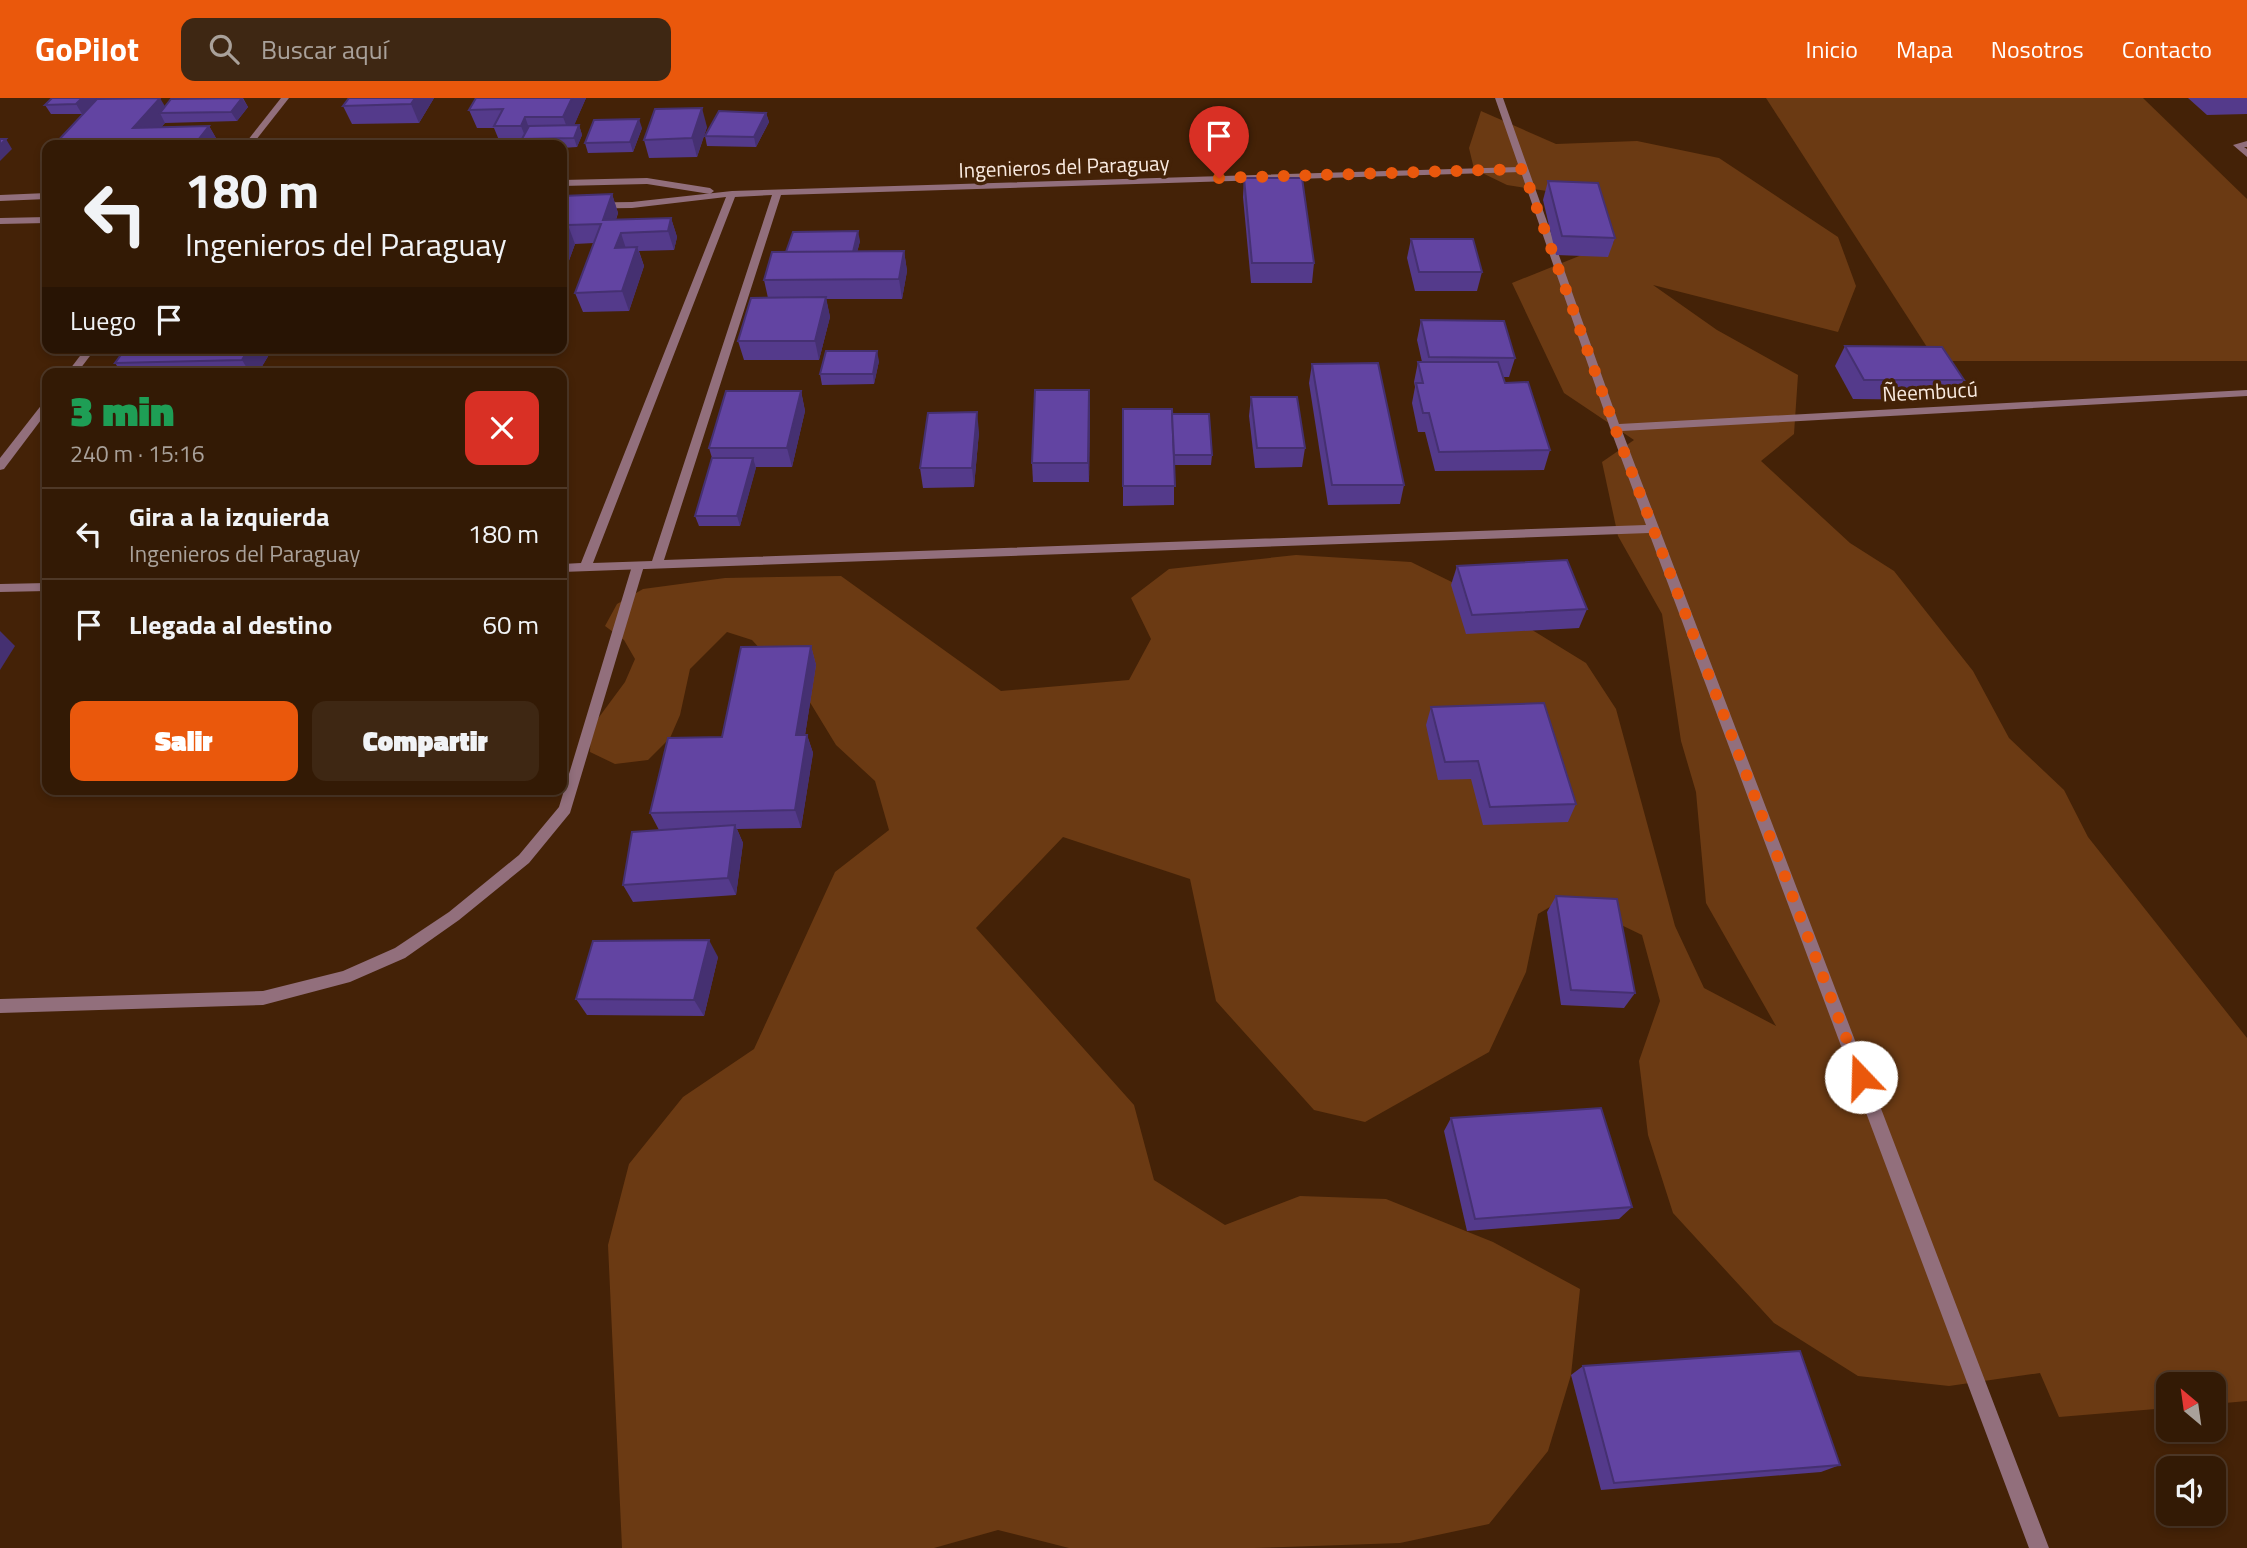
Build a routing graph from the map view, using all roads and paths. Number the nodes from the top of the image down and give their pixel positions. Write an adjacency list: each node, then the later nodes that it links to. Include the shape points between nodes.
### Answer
1 (285, 98): 3 (street)
2 (1499, 98): 6 (street)
3 (252, 140)
4 (2247, 144): 5 (street, via 2237,145)
5 (2247, 154)
6 (1523, 169): 8 (street, Ingenieros del Paraguay); 19 (street)
7 (567, 183): 9 (street, Ingenieros del Paraguay, via 647,181)
8 (777, 193): 9 (street, Ingenieros del Paraguay); 22 (street)
9 (732, 194): 12 (street, Ingenieros del Paraguay, via 632,205); 24 (street)
10 (42, 196): 11 (street)
11 (0, 198)
12 (567, 206)
13 (42, 220): 14 (street)
14 (0, 221)
15 (86, 354): 16 (street)
16 (76, 368)
17 (2247, 393): 19 (street, Ñeembucú)
18 (42, 411): 20 (street)
19 (1615, 428): 21 (street)
20 (0, 466)
21 (1653, 528): 22 (street); 29 (street)
22 (657, 565): 23 (street)
23 (638, 566): 24 (street); 28 (street, via 565,809 524,859 432,931 400,953 345,977 263,998)
24 (585, 567): 25 (street)
25 (567, 568)
26 (42, 587): 27 (street)
27 (0, 589)
28 (0, 1006)
29 (2039, 1548)

